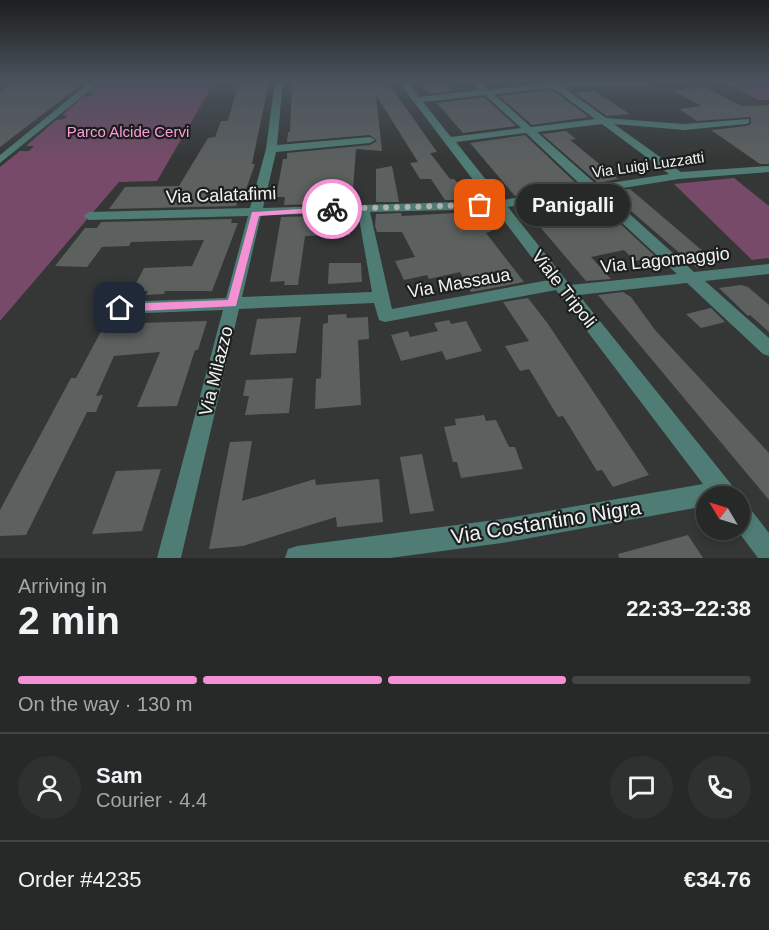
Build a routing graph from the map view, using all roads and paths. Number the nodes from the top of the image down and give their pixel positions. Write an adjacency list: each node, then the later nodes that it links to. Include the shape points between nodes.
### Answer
1 (66, 107): 12 (street)
2 (276, 107): 11 (street, Via Milazzo)
3 (422, 107): 10 (street, Viale Tripoli)
4 (505, 107): 8 (street)
5 (585, 107): 6 (street)
6 (604, 121): 7 (street, via 684,127); 8 (street); 14 (street)
7 (746, 121)
8 (531, 130): 10 (street); 15 (street)
9 (370, 140): 11 (street)
10 (449, 140): 16 (street, Viale Tripoli)
11 (271, 149): 18 (street, Via Milazzo)
12 (0, 160)
13 (769, 169): 14 (street, Via Luigi Luzzatti)
14 (679, 176): 15 (street, Via Luigi Luzzatti)
15 (596, 189): 16 (street, Via Luigi Luzzatti); 21 (street)
16 (497, 205): 17 (street, Via Calatafimi); 22 (street, Viale Tripoli)
17 (363, 208): 18 (street, Via Calatafimi); 23 (street, Via Massaua)
18 (255, 213): 19 (street, Via Calatafimi); 24 (street, Via Milazzo)
19 (89, 216)
20 (769, 268): 21 (street, Via Lagomaggio)
21 (692, 277): 22 (street, Via Lagomaggio); 26 (street)
22 (562, 288): 23 (street, Via Massaua, via 385,316); 27 (street, Viale Tripoli)
23 (381, 297): 24 (street, Via Massaua)
24 (232, 303): 25 (street, Via Massaua); 31 (street, Via Milazzo)
25 (120, 308)
26 (769, 349)
27 (718, 486)
28 (696, 499): 32 (street, Via Costantino Nigra, via 502,531)
29 (750, 527): 30 (street)
30 (769, 553)
31 (170, 558)
32 (297, 558)

